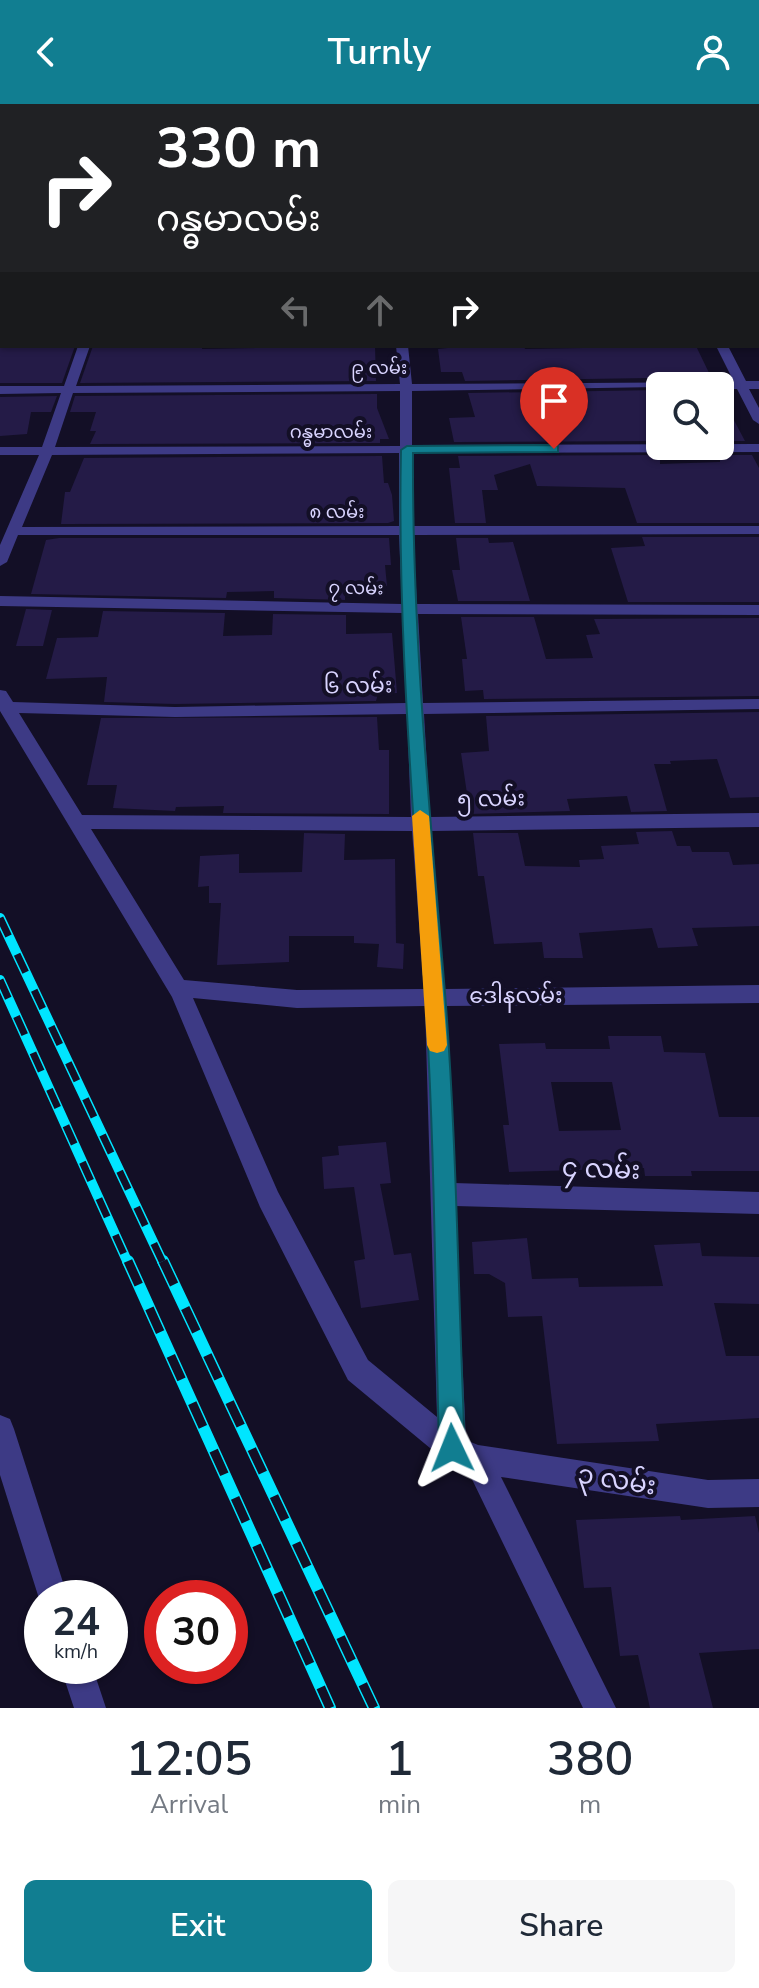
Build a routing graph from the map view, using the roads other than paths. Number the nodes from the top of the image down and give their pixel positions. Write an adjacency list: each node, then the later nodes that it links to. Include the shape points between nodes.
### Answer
1 (83, 348): 7 (street)
2 (402, 348): 5 (street)
3 (723, 348): 6 (street)
4 (759, 385): 6 (street, ၉ လမ်း)
5 (406, 386): 6 (street, ၉ လမ်း); 7 (street, ၉ လမ်း); 11 (street)
6 (742, 386): 9 (street)
7 (68, 389): 8 (street, ၉ လမ်း); 13 (street)
8 (0, 390)
9 (759, 420)
10 (759, 448): 11 (street, ဂန္ဓမာလမ်း)
11 (407, 450): 13 (street, ဂန္ဓမာလမ်း); 14 (street)
12 (0, 451): 13 (street, ဂန္ဓမာလမ်း)
13 (47, 451): 16 (street)
14 (406, 530): 15 (street, ၈ လမ်း); 16 (street, ၈ လမ်း); 19 (street)
15 (759, 530)
16 (12, 531): 17 (street)
17 (0, 562)
18 (0, 601): 19 (street, ၇ လမ်း)
19 (411, 609): 20 (street, ၇ လမ်း); 23 (street)
20 (759, 610)
21 (3, 701): 23 (street, ၆ လမ်း, via 175,712); 25 (street)
22 (759, 704): 23 (street, ၆ လမ်း)
23 (416, 707): 26 (street)
24 (759, 820): 26 (street, ၅ လမ်း)
25 (80, 822): 26 (street, ၅ လမ်း); 27 (street)
26 (421, 824): 29 (street)
27 (177, 988): 29 (street, ဒေါနလမ်း, via 297,999); 33 (street, via 269,1199 358,1370)
28 (759, 994): 29 (street, ဒေါနလမ်း)
29 (435, 996): 30 (street)
30 (442, 1194): 31 (street, ၄ လမ်း); 33 (street)
31 (759, 1203)
32 (0, 1429): 35 (street)
33 (464, 1453): 34 (street, ၃ လမ်း, via 708,1494); 39 (street)
34 (759, 1493)
35 (10, 1496): 36 (street)
36 (45, 1580)
37 (82, 1684): 38 (street)
38 (90, 1708)
39 (600, 1708)

